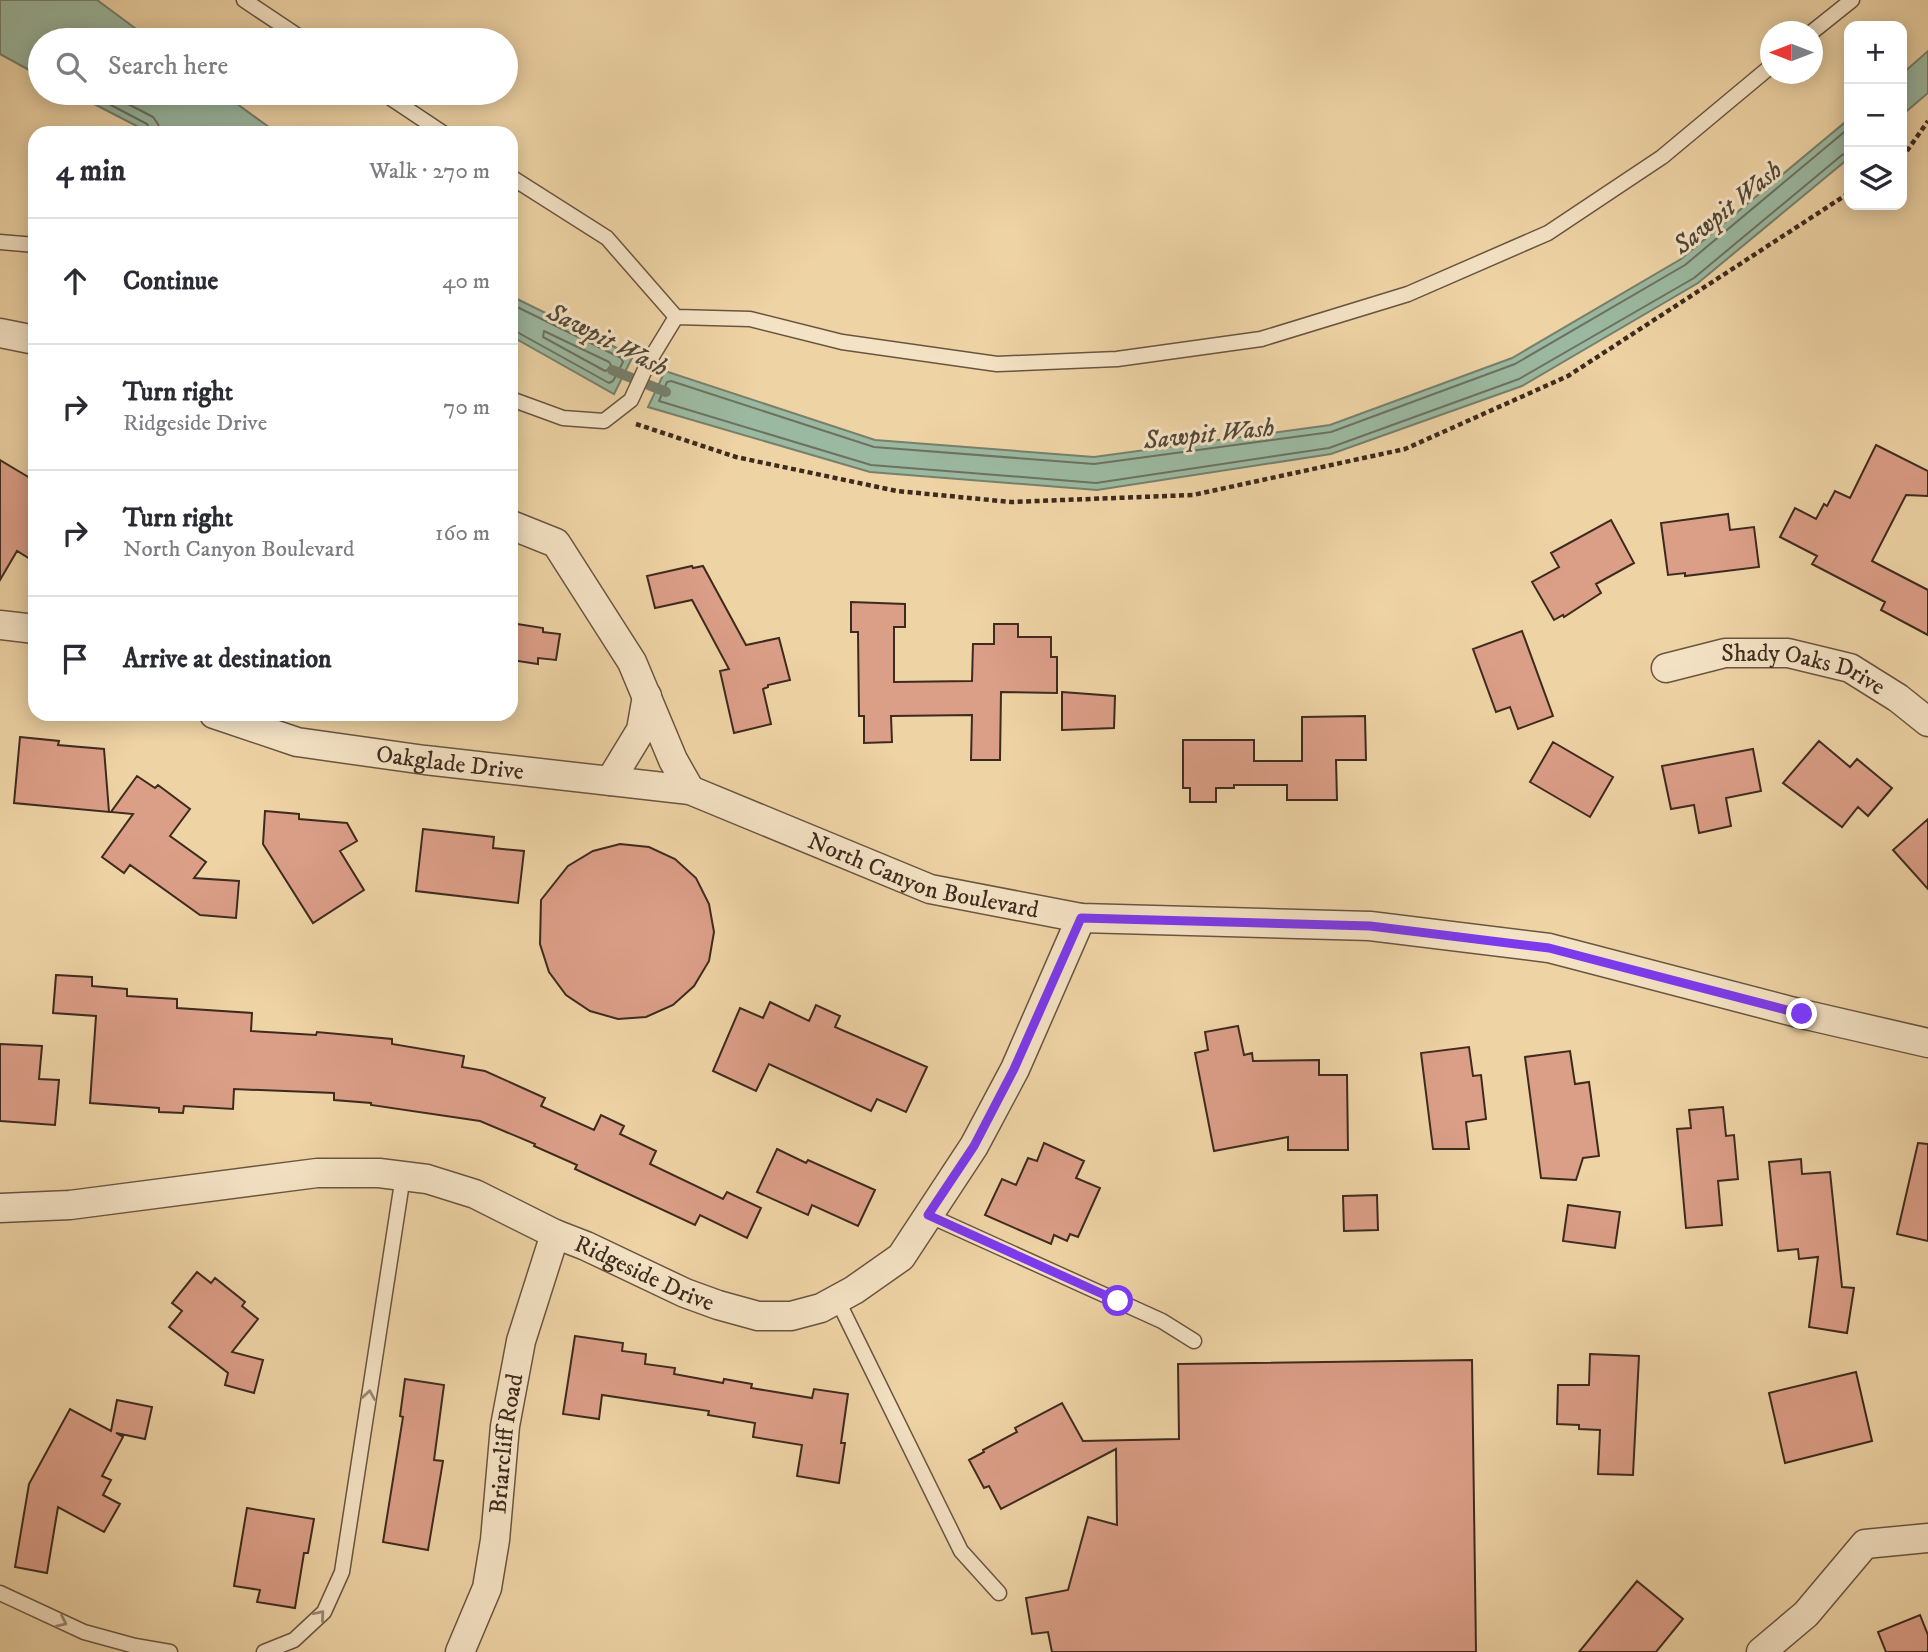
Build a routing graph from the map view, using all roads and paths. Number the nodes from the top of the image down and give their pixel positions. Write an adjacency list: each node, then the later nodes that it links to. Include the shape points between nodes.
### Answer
1 (244, 0): 4 (lane)
2 (1852, 0): 3 (lane)
3 (1823, 23)
4 (286, 28)
5 (1760, 75): 14 (lane, via 1662,157 1548,233 1408,294 1261,339 1117,359 997,364 842,342 750,319)
6 (401, 105): 8 (lane)
7 (1928, 121): 9 (path)
8 (432, 126)
9 (1907, 152)
10 (518, 181): 14 (lane, via 607,238)
11 (1844, 196): 18 (path, via 1569,376 1405,449 1193,495 1012,502 897,491 736,457 643,424)
12 (0, 242): 13 (lane)
13 (28, 244)
14 (676, 317): 18 (lane, via 631,400)
15 (0, 332): 16 (street)
16 (28, 338)
17 (518, 402): 18 (lane, via 563,418)
18 (604, 421)
19 (518, 528): 23 (street, via 556,543 632,662)
20 (0, 625): 21 (street)
21 (28, 628)
22 (1667, 668): 25 (street, Shady Oaks Drive, via 1725,653 1788,653 1850,668)
23 (647, 696): 26 (street, via 641,730); 27 (street)
24 (235, 721): 26 (street, Oakglade Drive, via 297,742)
25 (1928, 722)
26 (610, 781): 27 (street, Oakglade Drive)
27 (690, 790): 28 (street, North Canyon Boulevard, via 930,889)
28 (1081, 918): 29 (street, North Canyon Boulevard, via 1370,926 1549,948); 32 (street, Ridgeside Drive, via 1014,1069 974,1146)
29 (1928, 1043)
30 (403, 1176): 31 (street, Ridgeside Drive, via 317,1172 70,1205); 33 (street, Ridgeside Drive, via 475,1194); 40 (lane, one-way to 30, via 294,1640 324,1612 342,1572)
31 (0, 1208)
32 (928, 1215): 34 (street, Ridgeside Drive, via 901,1257); 35 (lane, via 1151,1316)
33 (555, 1234): 34 (street, Ridgeside Drive, via 685,1293 758,1316 791,1316); 41 (street, Briarcliff Road, via 521,1341 505,1426 487,1588)
34 (837, 1299): 38 (lane, via 961,1551)
35 (1194, 1342)
36 (1928, 1538): 42 (street, via 1864,1544 1806,1614)
37 (0, 1593): 39 (lane, one-way to 39, via 84,1632)
38 (999, 1593)
39 (170, 1652)
40 (264, 1652)
41 (460, 1652)
42 (1761, 1652)

